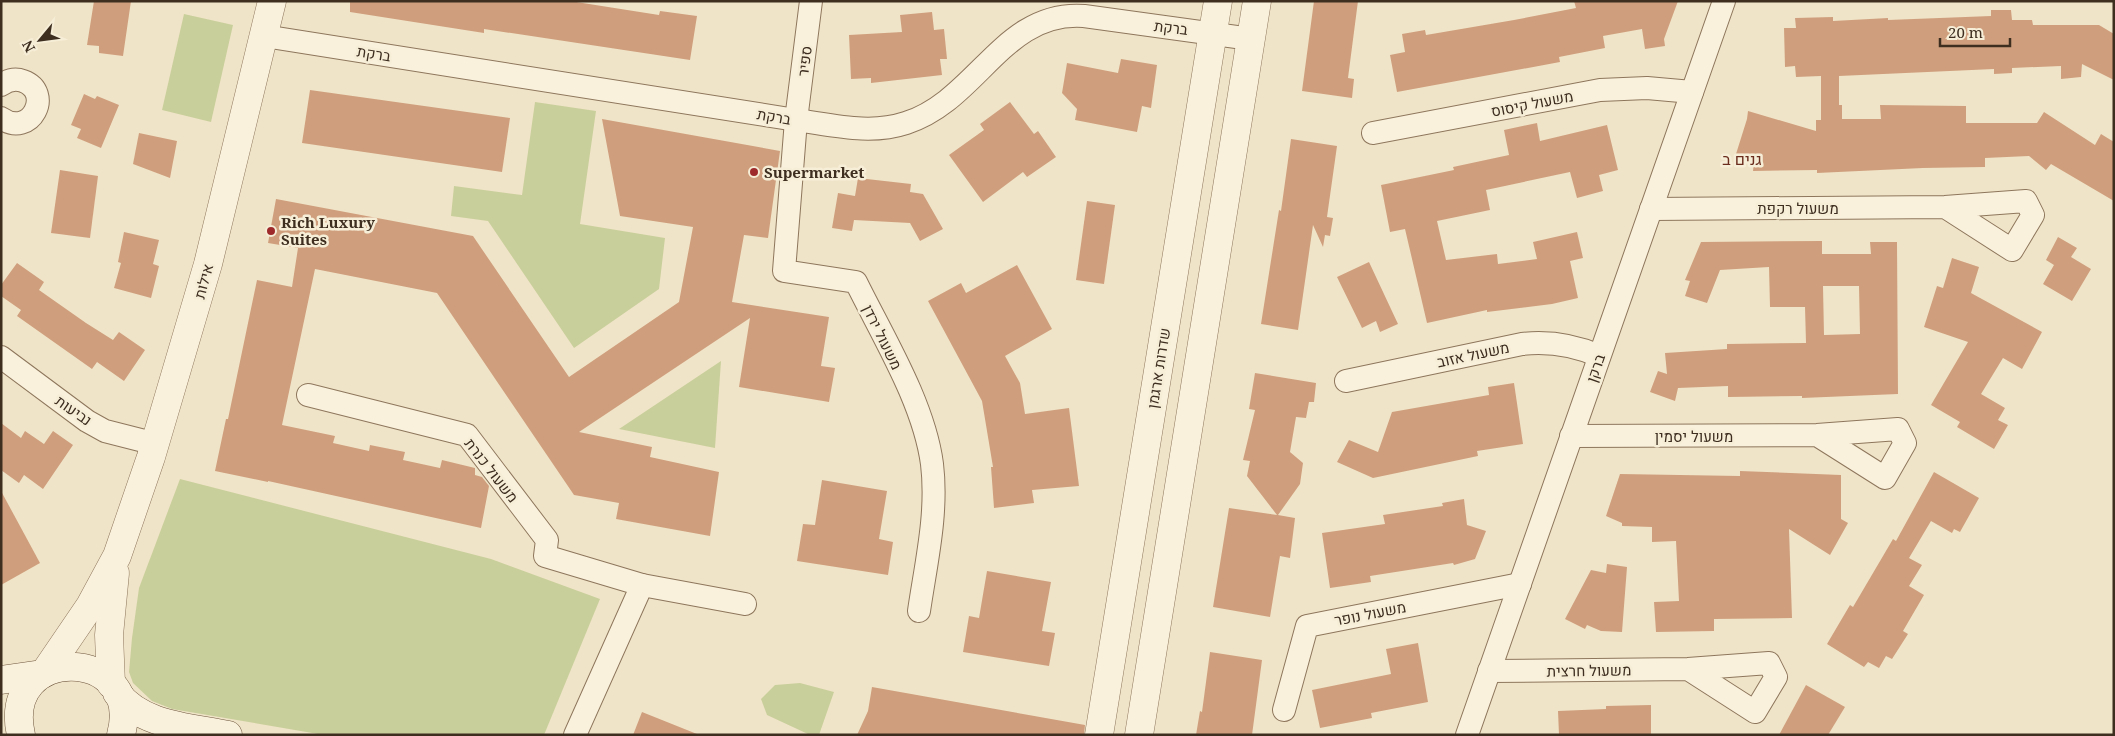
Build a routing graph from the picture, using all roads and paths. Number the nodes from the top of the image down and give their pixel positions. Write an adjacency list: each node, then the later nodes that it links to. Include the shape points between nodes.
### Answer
1 (272, 1): 7 (street, אילות)
2 (811, 1): 12 (street, ספיר)
3 (1218, 1): 6 (street, שדרות ארגמן)
4 (1257, 1): 8 (street)
5 (1724, 1): 10 (street, ברקן)
6 (1212, 33): 8 (street, ברקת); 12 (street, ברקת, via 1084,16 1048,18 1017,36 953,97 907,123 872,129); 40 (street, שדרות ארגמן)
7 (264, 36): 12 (street, ברקת); 22 (street, אילות, via 208,264)
8 (1251, 38): 41 (street)
9 (1, 85): 11 (street, via 9,80 22,80 33,87 38,100 36,112 26,121 14,124)
10 (1692, 92): 13 (street, משעול קיסוס, via 1653,88 1606,90); 15 (street, ברקן)
11 (1, 118)
12 (796, 120): 27 (street, משעול ירדן, via 784,270 856,282 909,389 929,446 934,498)
13 (1374, 133)
14 (1945, 207): 15 (street, משעול רקפת)
15 (1651, 210): 16 (street, ברקן)
16 (1599, 356): 18 (street, משעול אזוב, via 1563,344 1522,344); 21 (street, ברקן)
17 (1, 357): 22 (street, נביעות, via 87,421 105,431)
18 (1346, 382)
19 (308, 394): 25 (street, משעול כנרת, via 467,435 547,540 545,556)
20 (1817, 435): 21 (street, משעול יסמין)
21 (1571, 436): 24 (street, ברקן)
22 (156, 444): 23 (street, אילות)
23 (117, 556): 30 (street, אילות, via 90,606); 32 (street, אילות, via 109,619)
24 (1520, 584): 29 (street, ברקן); 33 (street, משעול נופר, via 1307,626)
25 (642, 585): 26 (street, משעול כנרת); 39 (street)
26 (745, 604)
27 (919, 611)
28 (1688, 669): 29 (street, משעול חרצית)
29 (1489, 671): 42 (street, ברקן)
30 (44, 673): 31 (street); 32 (street, via 76,665 95,671); 36 (street, אילות, via 29,686 20,704 18,724)
31 (1, 680)
32 (114, 688): 37 (street, אילות, via 124,713); 38 (street, via 134,710 152,719)
33 (1284, 710)
34 (1, 731): 35 (street)
35 (10, 735)
36 (21, 735)
37 (121, 735)
38 (228, 735)
39 (575, 735)
40 (1099, 735)
41 (1139, 735)
42 (1467, 735)

